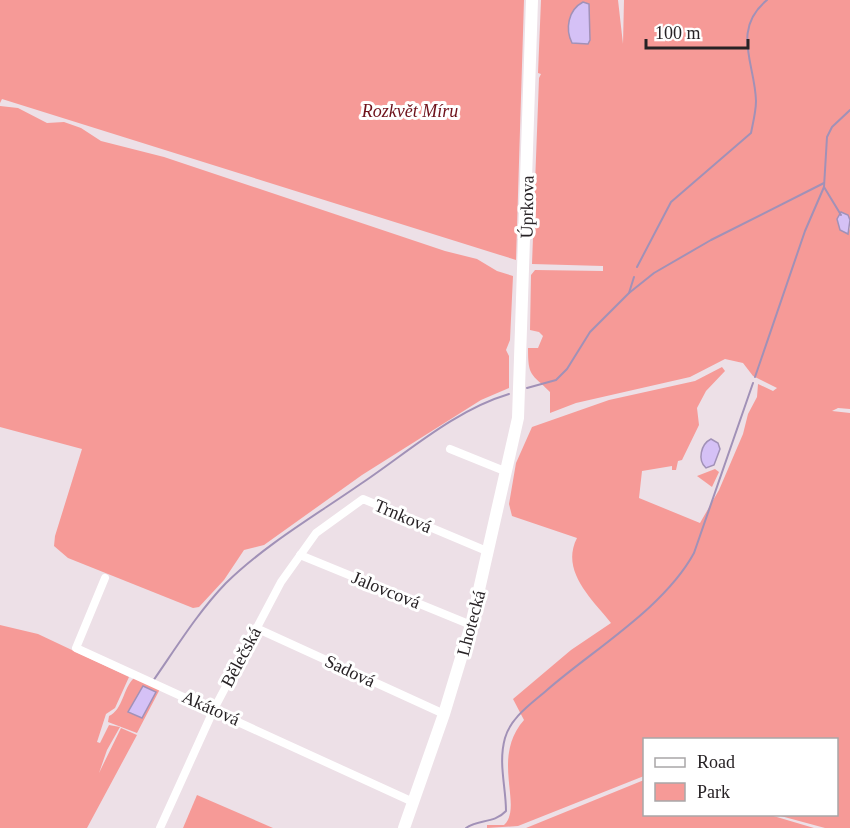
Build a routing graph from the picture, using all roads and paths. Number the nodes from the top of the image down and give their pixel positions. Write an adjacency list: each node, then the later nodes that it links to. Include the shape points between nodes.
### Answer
1 (532, 0): 2 (street, Úprkova)
2 (519, 413): 4 (street, Lhotecká)
3 (450, 449): 4 (street)
4 (507, 472): 5 (street, Lhotecká)
5 (489, 552): 6 (street, Trnková, via 363,499 316,533); 8 (street, Lhotecká)
6 (300, 555): 8 (street, Jalovcová); 9 (street, Bělečská)
7 (105, 578): 10 (street, Akátová, via 76,648)
8 (471, 626): 11 (street, Lhotecká)
9 (256, 628): 10 (street, Bělečská); 11 (street, Sadová)
10 (214, 709): 12 (street, Akátová); 13 (street, Bělečská)
11 (444, 714): 12 (street, Lhotecká)
12 (413, 802): 14 (street, Lhotecká)
13 (160, 828)
14 (404, 828)

